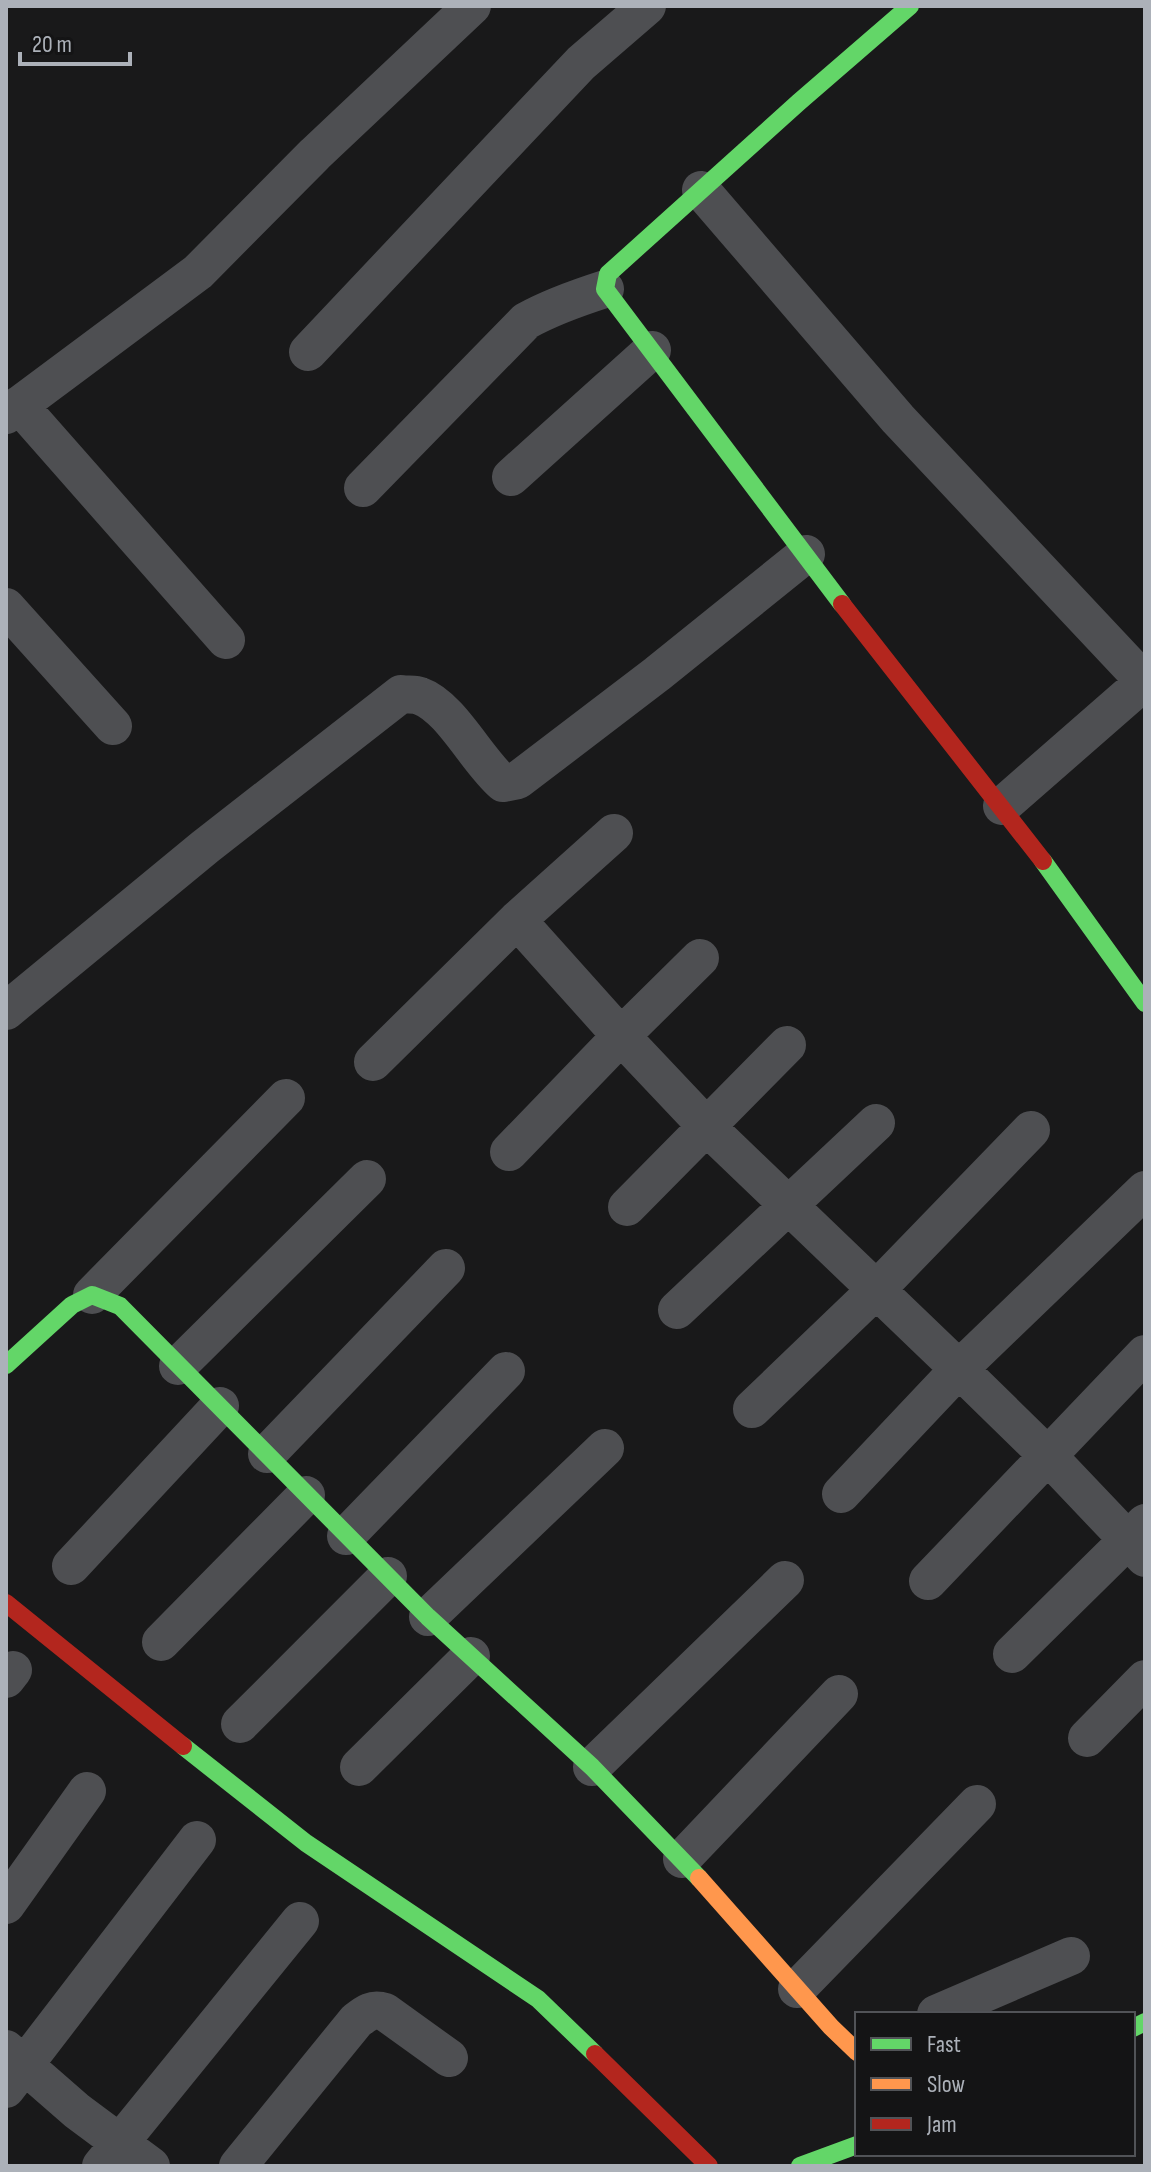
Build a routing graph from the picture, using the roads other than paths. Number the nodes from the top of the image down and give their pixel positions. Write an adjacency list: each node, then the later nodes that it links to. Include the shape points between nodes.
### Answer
1 (472, 6): 8 (street, via 198,272)
2 (647, 6): 7 (street, via 581,63)
3 (910, 6): 4 (street)
4 (701, 190): 5 (street, via 608,274); 14 (street, via 898,419)
5 (605, 289): 6 (street); 10 (street, via 526,321)
6 (652, 350): 9 (street); 11 (street)
7 (308, 352)
8 (13, 410): 13 (street)
9 (511, 477)
10 (363, 488)
11 (806, 554): 16 (street); 21 (street, via 518,780 503,783 436,705 419,695 401,694)
12 (6, 607): 15 (street)
13 (226, 640)
14 (1145, 682): 16 (street)
15 (113, 726)
16 (1002, 806): 20 (street)
17 (614, 833): 18 (street)
18 (517, 920): 22 (street); 24 (street)
19 (700, 958): 22 (street)
20 (1145, 1003)
21 (6, 1011)
22 (621, 1036): 27 (street); 29 (street)
23 (787, 1045): 27 (street)
24 (373, 1062)
25 (286, 1098): 36 (street)
26 (876, 1123): 32 (street)
27 (707, 1127): 32 (street); 33 (street)
28 (1031, 1130): 35 (street)
29 (509, 1152)
30 (367, 1179): 40 (street)
31 (1145, 1190): 41 (street)
32 (788, 1205): 35 (street); 37 (street)
33 (627, 1207)
34 (446, 1268): 46 (street)
35 (876, 1290): 41 (street); 44 (street)
36 (92, 1295): 39 (street, via 72,1305); 40 (street, via 120,1306)
37 (677, 1310)
38 (1145, 1354): 47 (street)
39 (6, 1365)
40 (178, 1366): 43 (street)
41 (959, 1369): 47 (street); 48 (street)
42 (506, 1371): 50 (street)
43 (220, 1406): 46 (street); 52 (street)
44 (752, 1409)
45 (605, 1448): 57 (street)
46 (267, 1454): 49 (street)
47 (1049, 1457): 51 (street); 55 (street)
48 (841, 1494)
49 (306, 1495): 50 (street); 58 (street)
50 (346, 1536): 53 (street)
51 (1139, 1540): 59 (street)
52 (71, 1566)
53 (388, 1576): 57 (street); 63 (street)
54 (785, 1580): 66 (street)
55 (928, 1581)
56 (6, 1603): 83 (street, via 306,1843 538,1999)
57 (428, 1617): 60 (street)
58 (161, 1642)
59 (1012, 1654)
60 (471, 1656): 65 (street); 66 (street)
61 (1145, 1679): 64 (street)
62 (839, 1694): 70 (street)
63 (240, 1724)
64 (1087, 1738)
65 (359, 1767)
66 (592, 1767): 70 (street)
67 (87, 1791): 71 (street)
68 (977, 1804): 74 (street)
69 (197, 1840): 78 (street)
70 (682, 1859): 74 (street)
71 (6, 1905)
72 (300, 1921): 80 (street)
73 (1071, 1956): 75 (street)
74 (797, 1989): 76 (street)
75 (941, 2012)
76 (855, 2049)
77 (449, 2058): 82 (street, via 385,2012 366,2012)
78 (12, 2068): 80 (street, via 77,2111)
79 (855, 2146): 84 (street)
80 (110, 2154): 81 (street)
81 (151, 2166)
82 (238, 2166)
83 (709, 2166)
84 (800, 2166)

